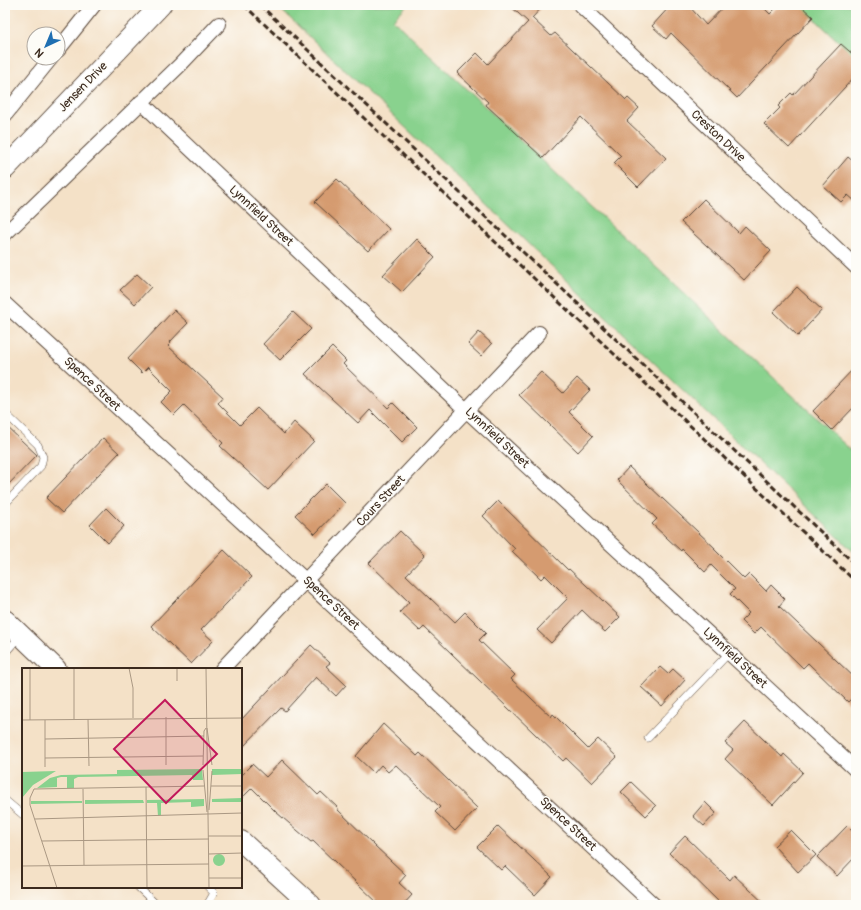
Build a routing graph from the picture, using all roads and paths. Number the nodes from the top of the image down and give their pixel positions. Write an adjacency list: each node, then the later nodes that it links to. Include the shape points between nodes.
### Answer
1 (94, 5): 5 (street)
2 (161, 5): 9 (main road, Jensen Drive)
3 (580, 5): 11 (street, Creston Drive)
4 (219, 24): 7 (street)
5 (66, 40)
6 (45, 66): 8 (street)
7 (141, 102): 10 (street); 14 (street, Lynnfield Street)
8 (5, 115)
9 (5, 169)
10 (5, 234)
11 (856, 267)
12 (6, 307): 17 (street, Spence Street)
13 (539, 333): 14 (street, Cours Street)
14 (466, 410): 17 (street, Cours Street); 21 (street, Lynnfield Street)
15 (5, 414): 16 (lane, via 38,445 43,456 41,466)
16 (5, 504)
17 (306, 581): 23 (street, Cours Street); 34 (street, Spence Street)
18 (5, 620): 19 (main road)
19 (21, 635): 20 (lane); 22 (main road)
20 (5, 653)
21 (729, 653): 24 (lane); 25 (street, Lynnfield Street)
22 (55, 668)
23 (223, 668)
24 (648, 738)
25 (856, 770)
26 (5, 800): 27 (lane)
27 (22, 814)
28 (242, 842): 33 (main road)
29 (139, 888): 31 (lane)
30 (209, 888): 32 (lane, via 214,892)
31 (157, 905)
32 (207, 905)
33 (311, 905)
34 (654, 905)

